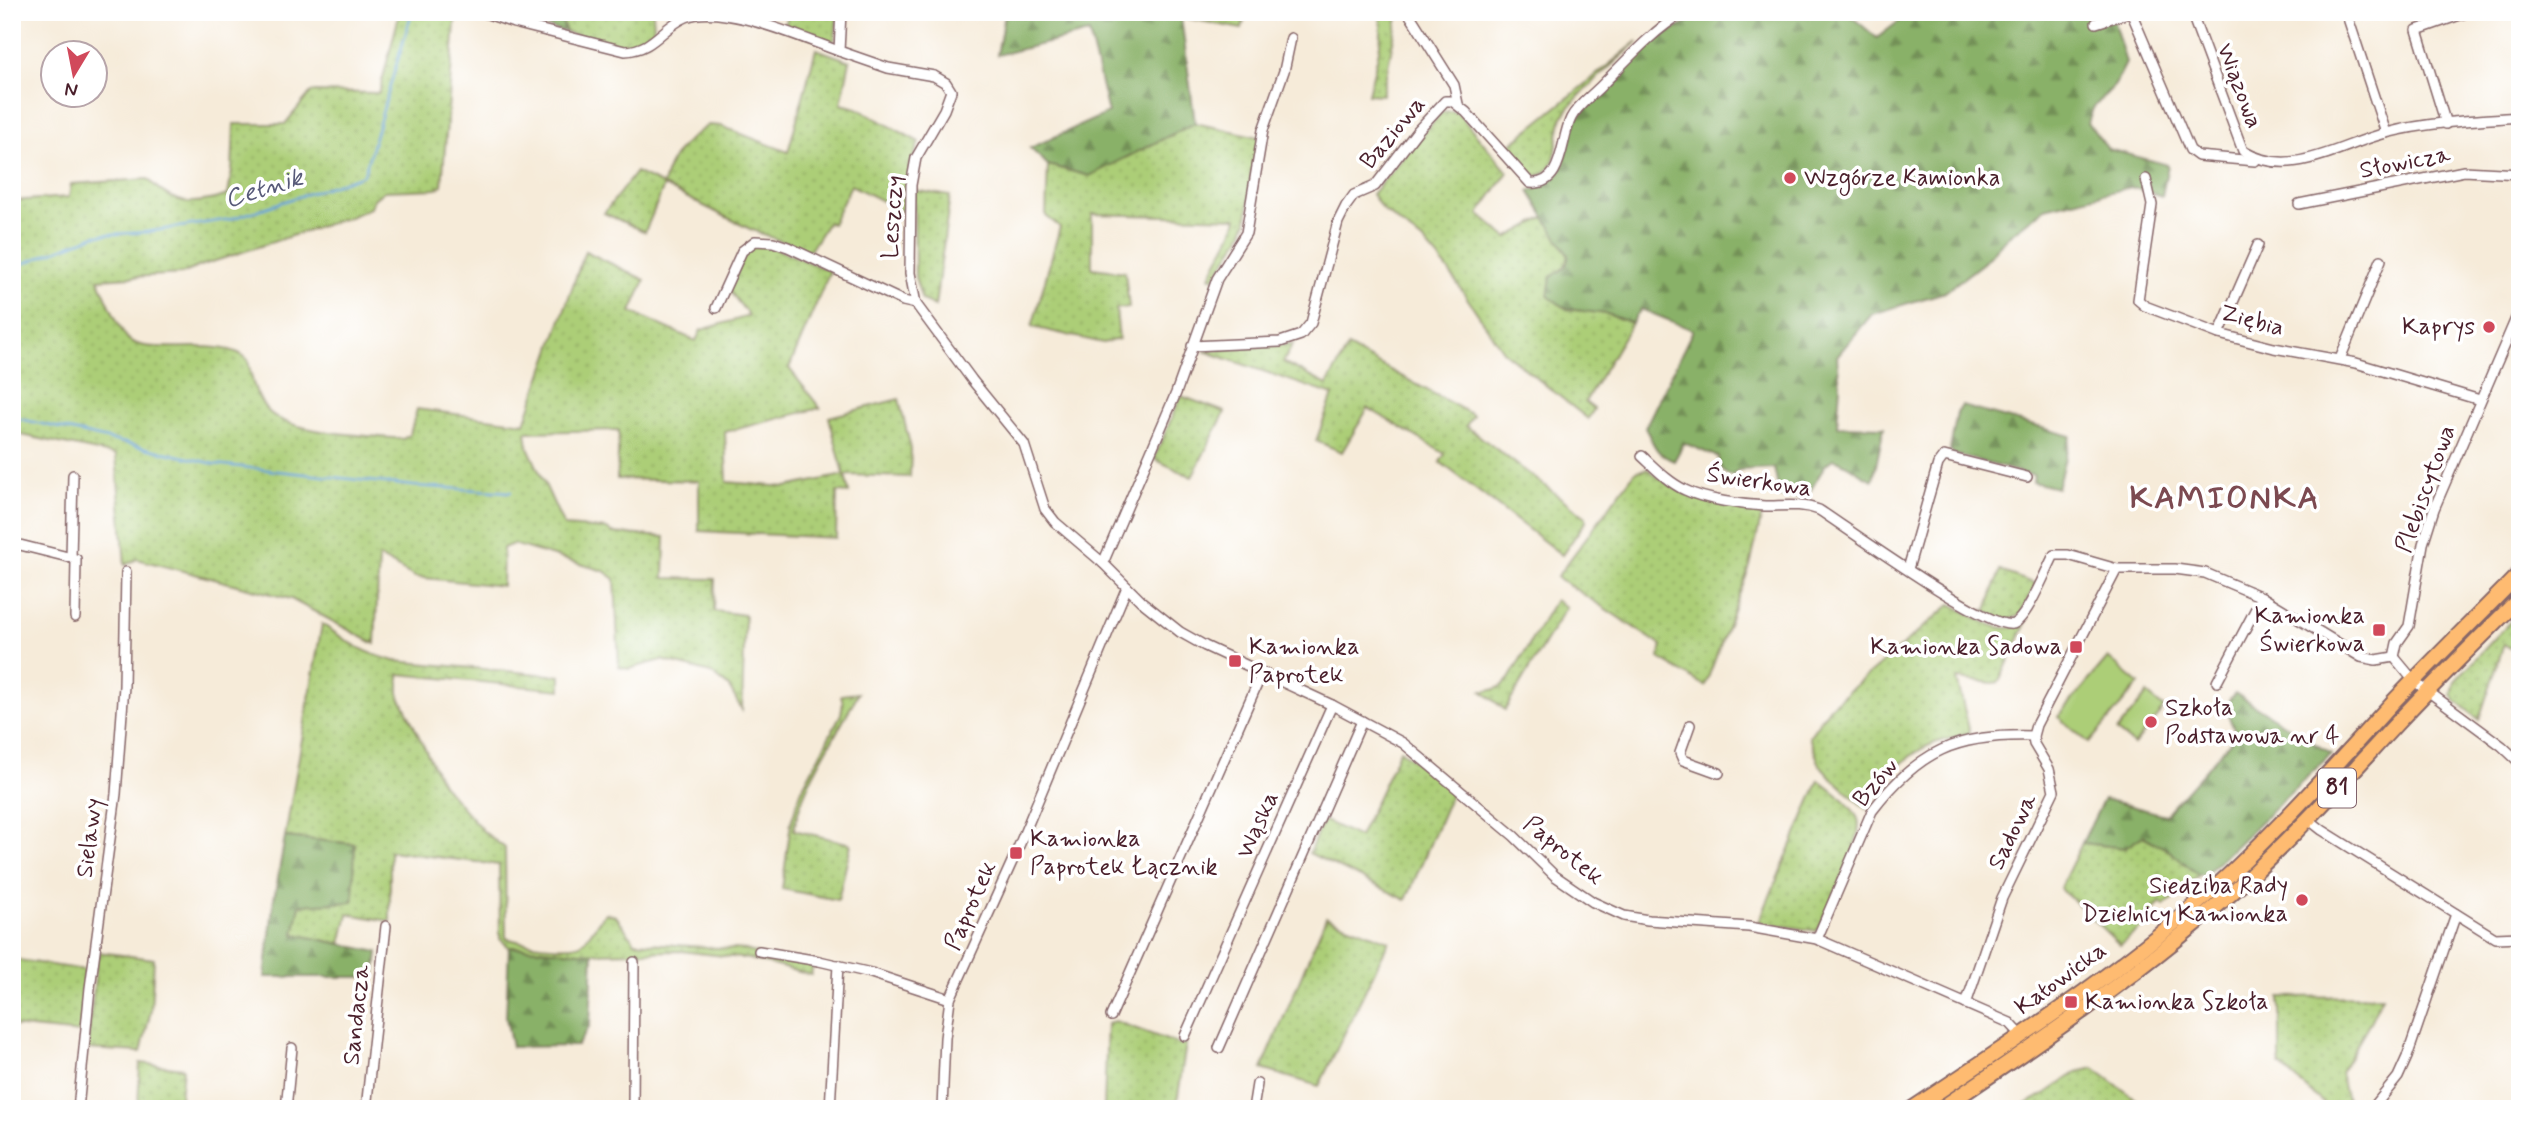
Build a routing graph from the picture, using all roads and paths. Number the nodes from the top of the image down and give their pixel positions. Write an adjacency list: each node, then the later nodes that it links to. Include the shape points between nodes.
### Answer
1 (482, 12): 13 (street, via 625,51 647,46 687,17 708,12 735,16)
2 (841, 12): 13 (street)
3 (1408, 12): 14 (street, via 1454,85)
4 (1684, 12): 14 (street, Baziowa, via 1645,40 1572,115 1556,170 1544,181 1530,183)
5 (2132, 12): 11 (street); 18 (street, via 2190,150 2198,156)
6 (2191, 12): 18 (street, Wiązowa, via 2243,151)
7 (2346, 12): 17 (street)
8 (2468, 12): 16 (street, via 2417,30)
9 (2489, 12): 10 (street)
10 (2520, 16)
11 (2096, 23)
12 (1291, 38): 28 (street, via 1263,130 1248,226 1217,279)
13 (839, 51): 24 (street, Leszczy, via 888,68 934,76 950,91 916,158 911,185 910,273)
14 (1458, 104): 28 (street, Baziowa, via 1445,101 1375,186 1354,195 1346,206 1311,323 1301,335 1280,342)
15 (2520, 117): 16 (street, Wiązowa)
16 (2446, 124): 17 (street, Wiązowa)
17 (2386, 133): 18 (street, Wiązowa, via 2308,161)
18 (2260, 161)
19 (2520, 174): 21 (street, Słowicza, via 2464,171)
20 (2146, 179): 27 (street, Ziębia, via 2152,205 2138,300)
21 (2299, 204)
22 (2258, 245): 27 (street)
23 (2381, 260): 29 (street)
24 (916, 304): 25 (street, Leszczy, via 788,247 761,240 742,251); 34 (street, Leszczy, via 1024,444 1045,509)
25 (716, 308)
26 (2520, 309): 30 (street, Plebiscytowa)
27 (2218, 334): 29 (street, Ziębia)
28 (1192, 346): 37 (street)
29 (2340, 359): 30 (street, Ziębia)
30 (2480, 400): 46 (street, Plebiscytowa, via 2434,509 2409,626)
31 (1642, 456): 38 (street, Świerkowa, via 1668,480 1700,495 1819,510)
32 (73, 475): 36 (street)
33 (2026, 477): 38 (street, via 1944,456)
34 (1055, 522): 37 (street, Paprotek)
35 (12, 543): 36 (street)
36 (71, 558): 45 (street, via 76,559)
37 (1103, 563): 42 (street, Paprotek)
38 (1908, 569): 39 (street, Świerkowa, via 1951,598 2010,625 2022,617 2054,555)
39 (2117, 569): 43 (street, Świerkowa, via 2205,573); 54 (street)
40 (126, 572): 73 (street, Sielawy, via 117,781)
41 (2520, 573): 48 (main road, Katowicka / 81)
42 (1127, 587): 47 (street, Paprotek, via 1180,632); 65 (street, Paprotek)
43 (2262, 597): 46 (street, Świerkowa, via 2361,657); 49 (street)
44 (2520, 598): 50 (main road, Katowicka / 81)
45 (75, 617)
46 (2394, 657): 48 (street)
47 (1262, 673): 51 (street, Paprotek); 67 (street)
48 (2414, 681): 50 (street); 69 (main road, Katowicka / 81, via 2229,875 2156,937)
49 (2217, 682)
50 (2428, 692): 55 (street); 57 (main road, Katowicka / 81)
51 (1332, 705): 52 (street, Paprotek); 68 (street, Wąska)
52 (1362, 721): 61 (street, Paprotek, via 1433,766 1555,876 1593,902 1623,916 1749,927); 71 (street)
53 (1690, 724): 56 (street, via 1680,753 1683,760)
54 (2033, 736): 61 (street, Bzów, via 1957,743 1909,770 1872,811); 66 (street, Sadowa, via 2054,791 2002,898)
55 (2520, 763)
56 (1719, 773)
57 (2308, 819): 58 (street); 81 (main road, Katowicka / 81, via 2250,876 2147,963)
58 (2456, 914): 60 (street, via 2495,938); 82 (street, via 2407,1057 2398,1077)
59 (386, 926): 75 (street, Sandacza)
60 (2520, 937)
61 (1817, 939): 66 (street, Paprotek)
62 (759, 951): 64 (street)
63 (634, 962): 76 (street)
64 (838, 965): 65 (street); 77 (street)
65 (950, 999): 78 (street, Paprotek)
66 (1966, 1003): 69 (street, Paprotek, via 2010,1023)
67 (1111, 1016)
68 (1185, 1036)
69 (2022, 1036): 80 (main road, Katowicka / 81)
70 (292, 1048): 74 (street)
71 (1219, 1048)
72 (1256, 1084): 79 (street)
73 (78, 1109)
74 (286, 1109)
75 (366, 1109)
76 (634, 1109)
77 (830, 1109)
78 (942, 1109)
79 (1253, 1109)
80 (1912, 1109)
81 (1940, 1109)
82 (2372, 1109)

